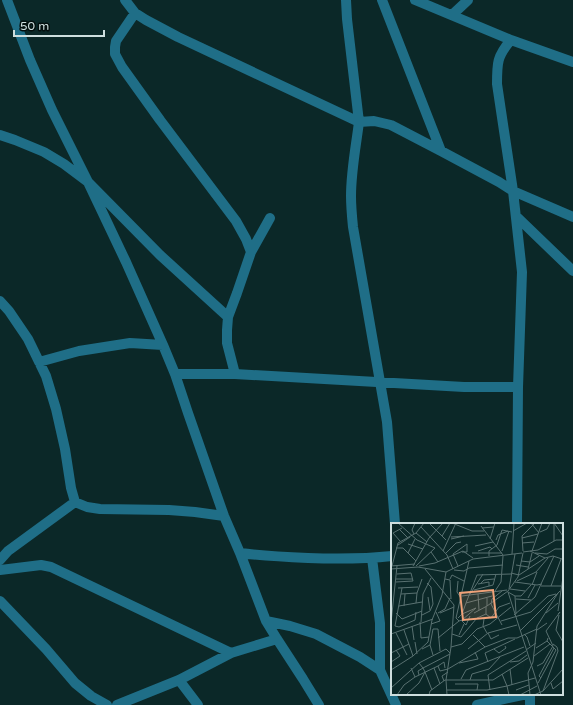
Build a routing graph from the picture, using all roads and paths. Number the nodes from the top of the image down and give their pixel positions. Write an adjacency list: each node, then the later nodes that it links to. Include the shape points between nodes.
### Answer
1 (7, 0): 14 (street, via 52,110)
2 (125, 0): 7 (street)
3 (346, 0): 11 (street)
4 (382, 0): 13 (street)
5 (415, 0): 8 (street)
6 (468, 0): 8 (street)
7 (135, 13): 11 (street, via 178,37); 19 (street, via 116,41 116,54 122,67 236,220)
8 (452, 15): 9 (street)
9 (511, 40): 10 (street); 15 (street, via 499,58 497,84)
10 (573, 62)
11 (359, 122): 13 (street, via 374,121 391,125); 27 (street, via 352,177 353,227)
12 (0, 135): 14 (street, via 44,152)
13 (441, 151): 15 (street)
14 (88, 182): 22 (street, via 160,255); 23 (street)
15 (513, 191): 16 (street); 17 (street)
16 (516, 216): 20 (street); 28 (street, via 522,272)
17 (573, 217)
18 (270, 218): 19 (street)
19 (251, 252): 22 (street)
20 (573, 271)
21 (0, 301): 24 (street, via 28,339)
22 (228, 317): 26 (street, via 227,343)
23 (163, 345): 24 (street, via 130,343 78,351); 25 (street)
24 (39, 362): 29 (street, via 56,409)
25 (175, 374): 26 (street); 30 (street)
26 (235, 374): 27 (street)
27 (381, 383): 28 (street); 31 (street, via 387,422)
28 (518, 388): 32 (street)
29 (75, 502): 30 (street, via 100,509 169,510); 36 (street, via 8,551)
30 (224, 516): 33 (street)
31 (395, 523)
32 (517, 523)
33 (240, 553): 35 (street, via 266,557); 39 (street)
34 (391, 556): 35 (street)
35 (372, 558): 42 (street, via 380,623)
36 (0, 560)
37 (0, 570): 41 (street, via 41,565 51,567)
38 (0, 601): 48 (street, via 75,683 90,696)
39 (266, 621): 40 (street); 42 (street, via 316,634)
40 (277, 639): 41 (street); 51 (street)
41 (231, 653): 43 (street)
42 (380, 670): 44 (street)
43 (179, 680): 49 (street); 50 (street)
44 (391, 694)
45 (391, 695): 52 (street)
46 (523, 695): 53 (street)
47 (528, 695): 54 (street)
48 (107, 705)
49 (117, 705)
50 (198, 705)
51 (319, 705)
52 (396, 705)
53 (477, 705)
54 (530, 705)

